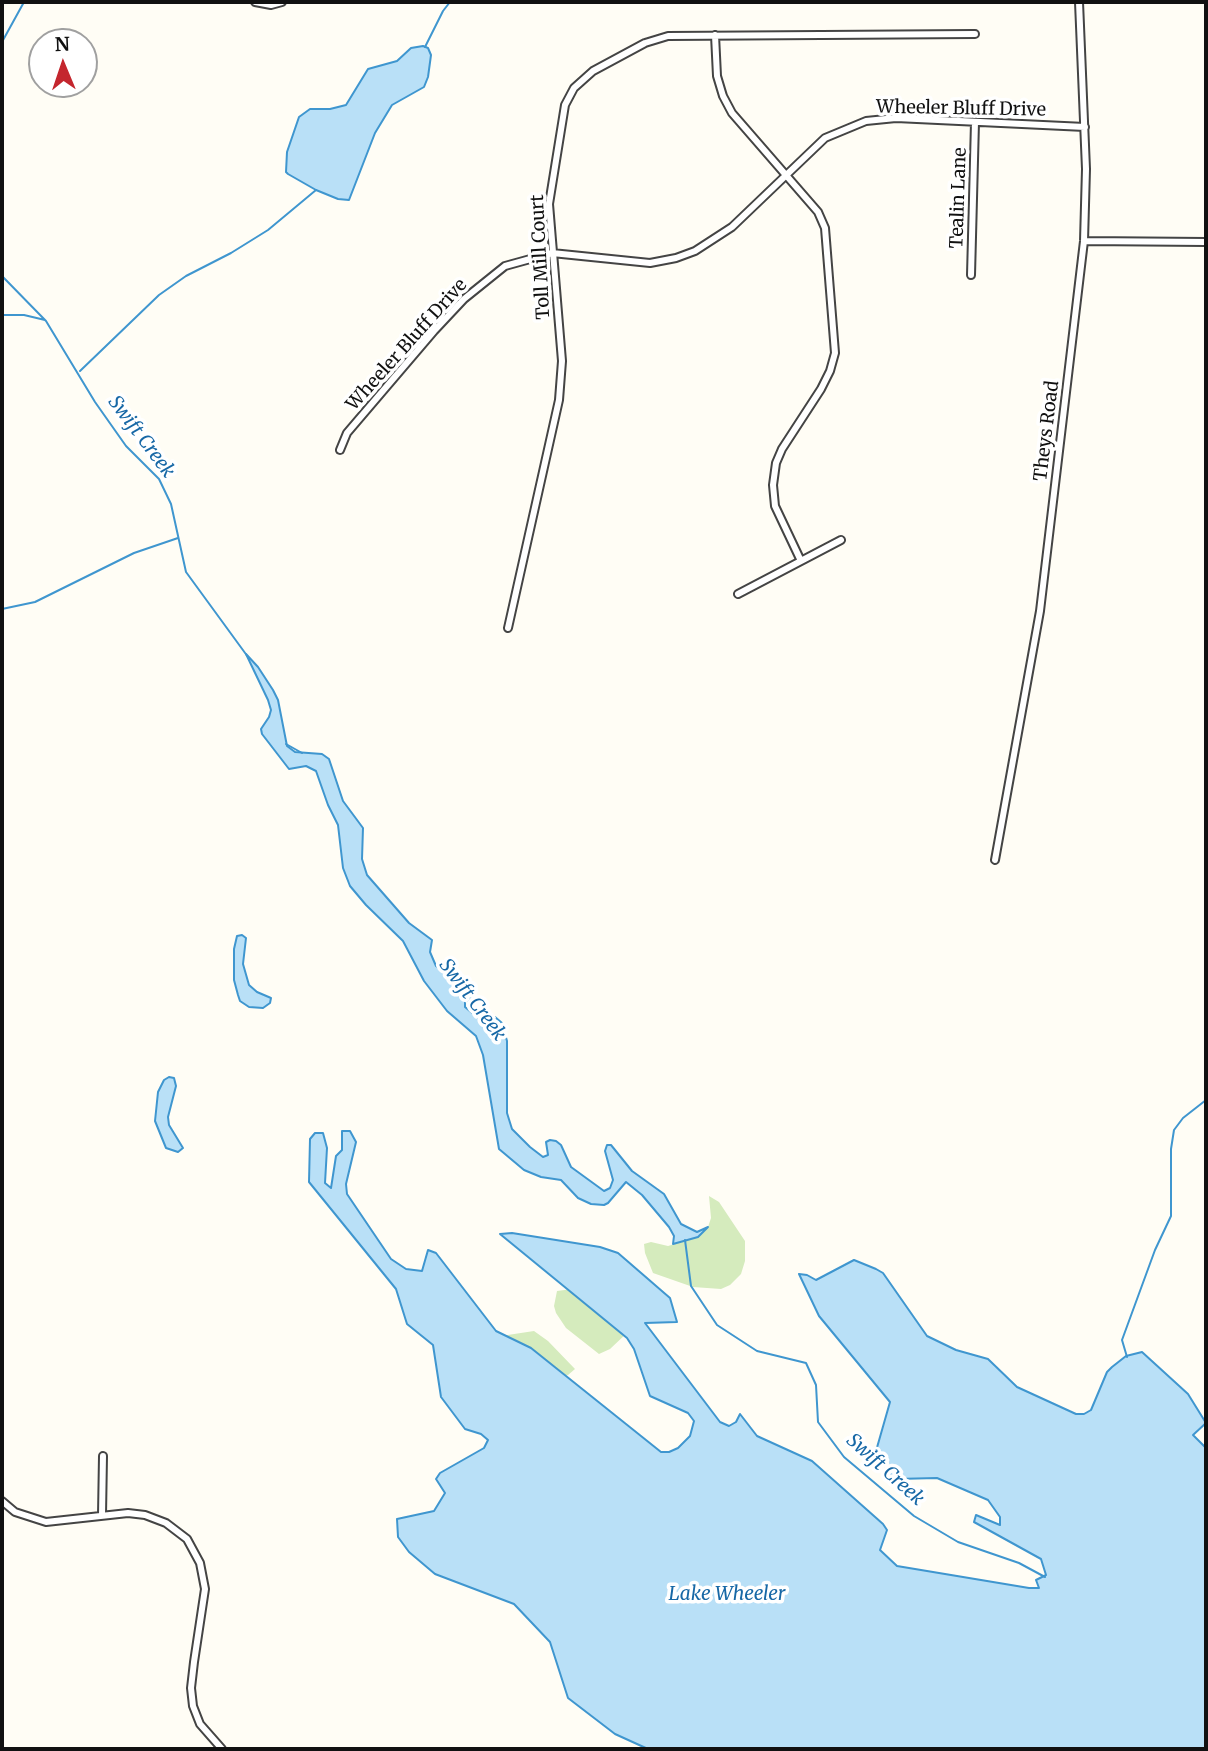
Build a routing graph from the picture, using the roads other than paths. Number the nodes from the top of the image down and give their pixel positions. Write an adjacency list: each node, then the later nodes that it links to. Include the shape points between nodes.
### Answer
1 (255, 2): 2 (street)
2 (282, 2)
3 (1079, 2): 7 (street, Theys Road)
4 (716, 34): 5 (street, Toll Mill Court); 8 (street, via 717,76 723,96); 11 (street, Toll Mill Court, via 668,36 645,43 593,71 575,88 565,105 550,193)
5 (975, 34)
6 (975, 122): 7 (street, Wheeler Bluff Drive); 8 (street, Wheeler Bluff Drive, via 866,121 825,138); 12 (street, Tealin Lane)
7 (1085, 127): 9 (street, Theys Road)
8 (785, 176): 11 (street, Wheeler Bluff Drive, via 724,233 676,258 650,262); 15 (street, via 818,212 825,228 835,338 830,371 776,463 775,506)
9 (1084, 241): 10 (street); 18 (street, Theys Road, via 1040,611)
10 (1206, 242)
11 (552, 253): 13 (street, Wheeler Bluff Drive, via 505,266 464,299 347,433); 17 (street, Toll Mill Court, via 562,360 559,400)
12 (971, 275)
13 (340, 450)
14 (841, 540): 15 (street)
15 (801, 561): 16 (street)
16 (738, 594)
17 (508, 628)
18 (995, 860)
19 (103, 1456): 21 (street)
20 (2, 1501): 21 (street, via 15,1512 46,1522)
21 (102, 1516): 22 (street, via 145,1515 166,1523 195,1551 205,1589 191,1688 193,1706 200,1724)
22 (222, 1749)

